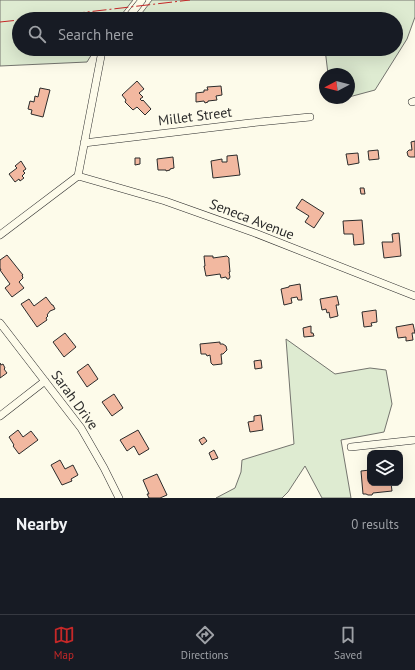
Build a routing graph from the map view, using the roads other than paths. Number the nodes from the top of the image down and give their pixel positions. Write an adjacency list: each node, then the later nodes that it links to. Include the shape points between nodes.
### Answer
1 (142, 0): 2 (street)
2 (133, 12)
3 (101, 56): 5 (street)
4 (310, 117): 5 (street, Millet Street)
5 (84, 143): 6 (street)
6 (78, 176): 7 (street); 8 (street, Seneca Avenue, via 165,201 255,233)
7 (0, 235)
8 (415, 296)
9 (0, 323): 10 (street, Sarah Drive)
10 (45, 382): 11 (street); 14 (street, Sarah Drive, via 81,428)
11 (0, 416)
12 (415, 440): 13 (street)
13 (351, 447)
14 (120, 498)

